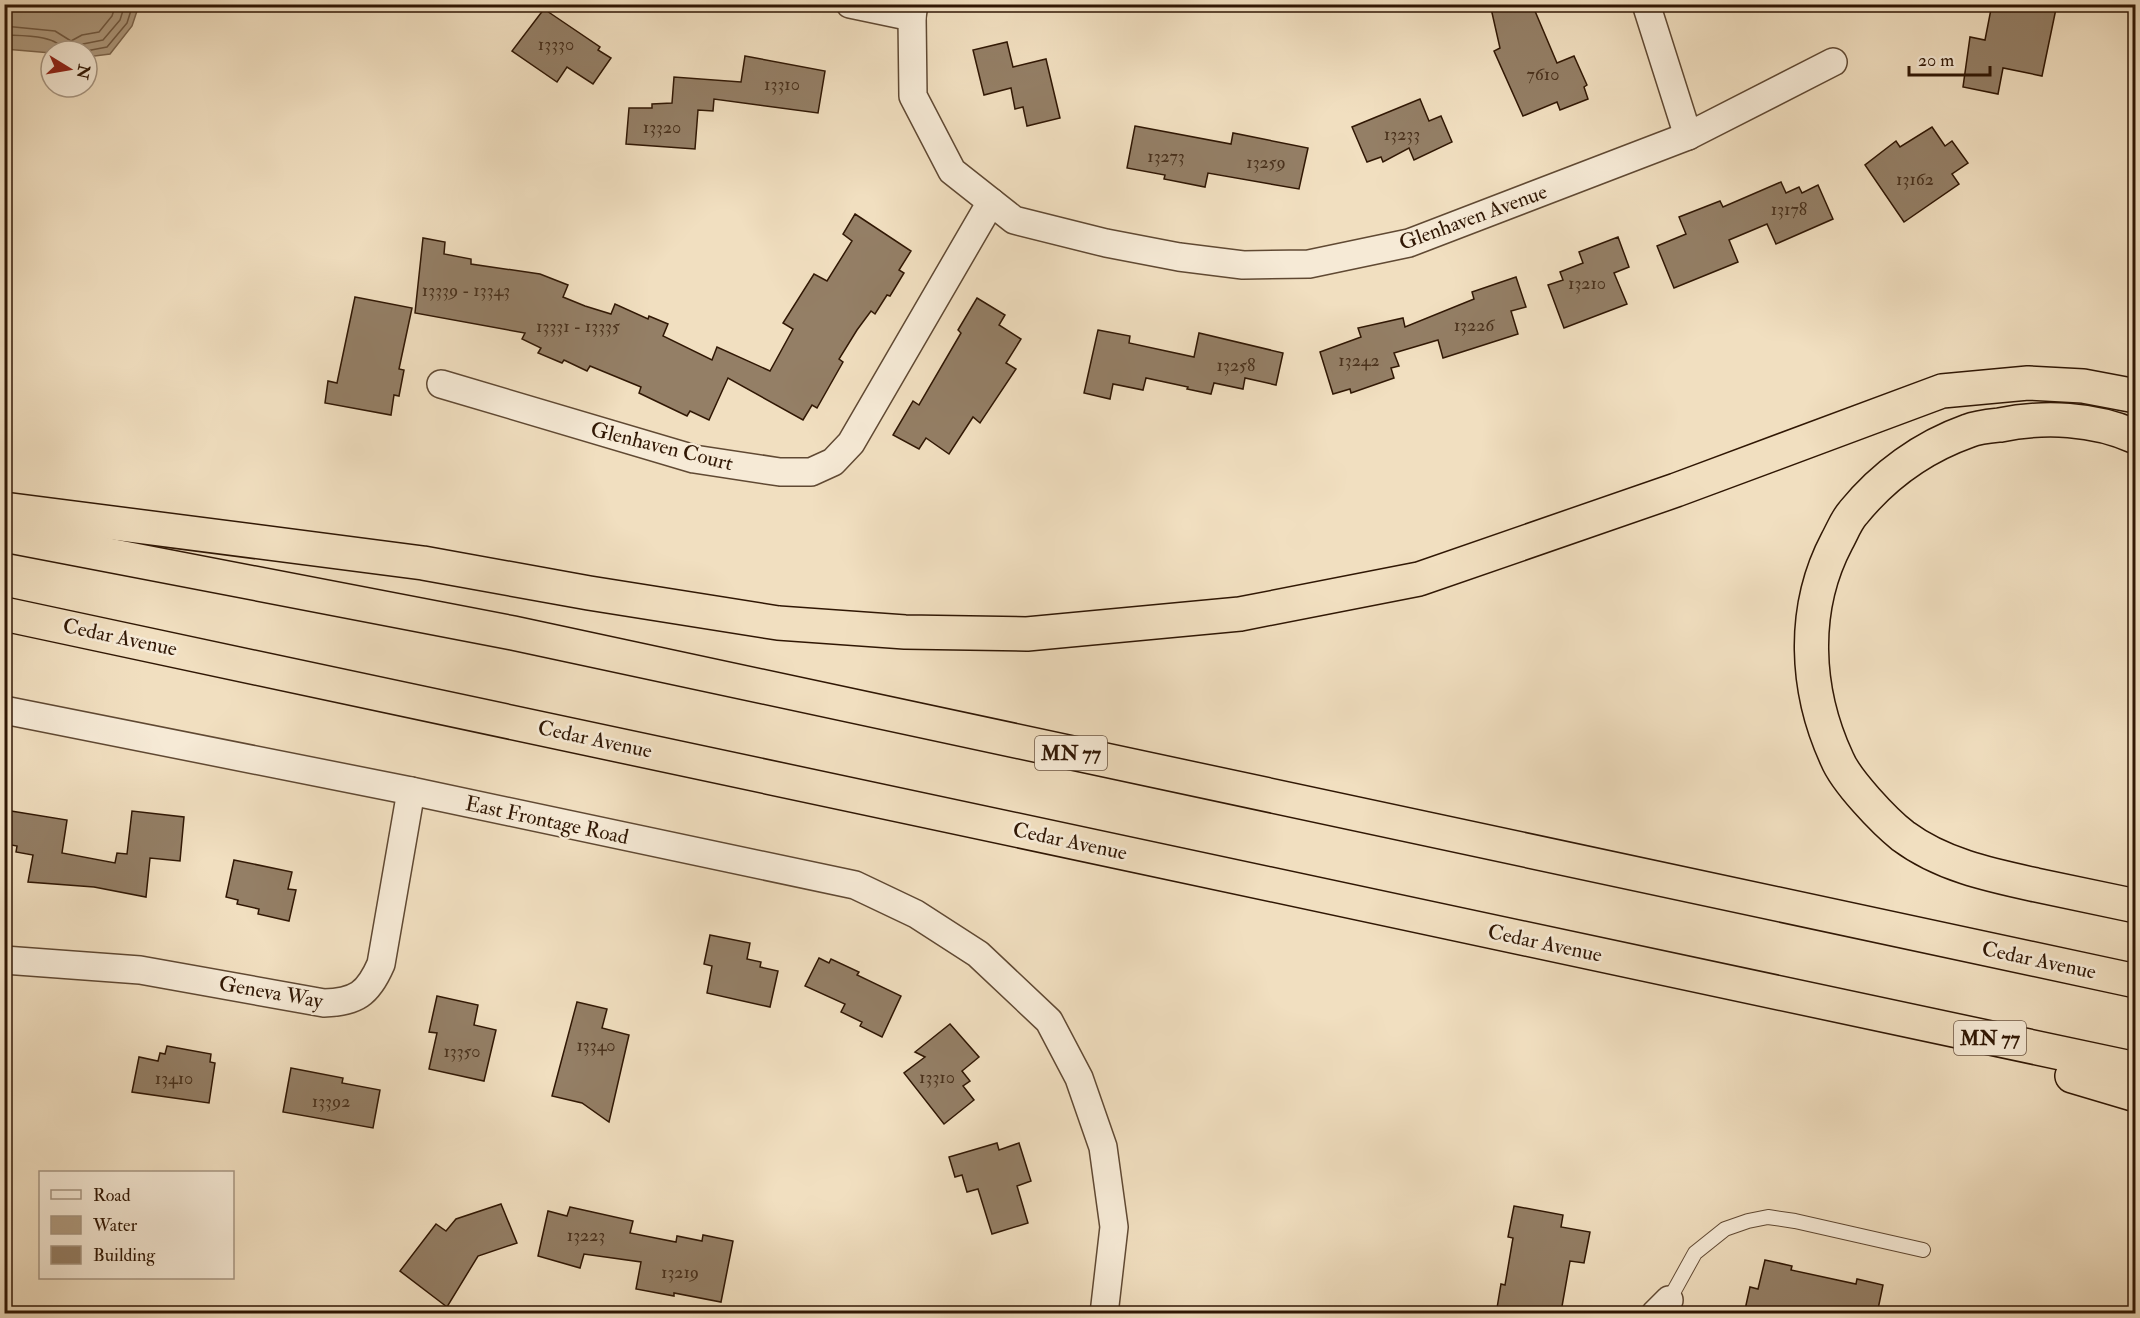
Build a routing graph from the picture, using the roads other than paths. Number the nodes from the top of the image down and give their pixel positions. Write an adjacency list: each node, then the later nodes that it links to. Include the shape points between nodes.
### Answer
1 (850, 4): 3 (street)
2 (1646, 4): 5 (street)
3 (913, 11): 6 (street, Glenhaven Avenue, via 913,96 952,171)
4 (1833, 62): 5 (street, Glenhaven Avenue)
5 (1688, 136): 6 (street, Glenhaven Avenue, via 1409,243 1309,264 1243,265 1117,245 1014,219)
6 (991, 202): 7 (street, Glenhaven Court, via 851,444 833,462 811,472 780,472 694,459)
7 (441, 384)
8 (2136, 396): 10 (highway, via 2083,386 2028,383 1942,391 1676,490 1419,579 1240,615 1027,634 905,632 778,623 423,563)
9 (2136, 437): 15 (highway, via 2073,421 2029,419 1970,430 1926,450 1884,480 1852,514 1829,557 1813,607 1811,657 1818,708 1837,761 1871,805 1903,836 1942,859 1984,874)
10 (4, 509)
11 (4, 535): 17 (highway, Cedar Avenue / MN 77, via 513,633)
12 (4, 614): 18 (highway, Cedar Avenue / MN 77)
13 (4, 710): 14 (street, East Frontage Road)
14 (411, 791): 16 (street, Geneva Way, via 381,964 373,982 360,995 343,1002 324,1003 140,970); 23 (street, East Frontage Road, via 855,885 916,914 978,954 1049,1021 1079,1078 1103,1147 1114,1227)
15 (2136, 906)
16 (4, 960)
17 (2136, 981)
18 (1844, 1006): 19 (highway, Cedar Avenue / MN 77); 20 (highway)
19 (2136, 1069)
20 (2136, 1095)
21 (1923, 1250): 22 (lane, via 1795,1221 1768,1217 1748,1221 1725,1229 1695,1253)
22 (1662, 1307)
23 (1104, 1314)

